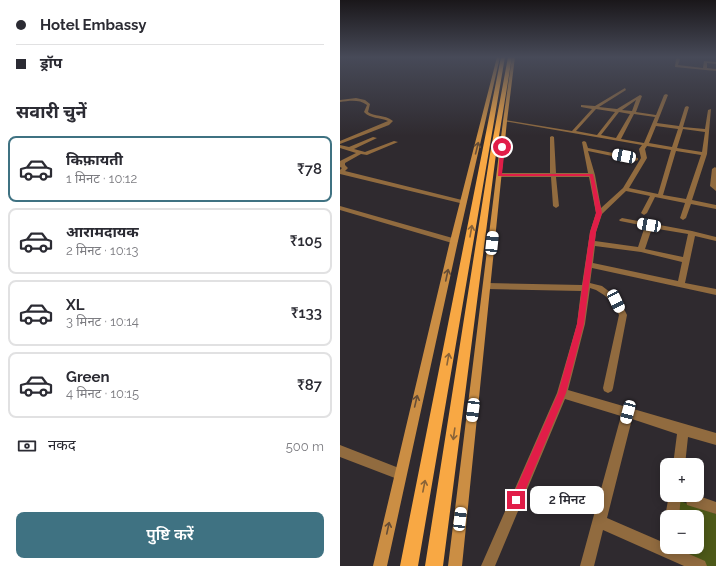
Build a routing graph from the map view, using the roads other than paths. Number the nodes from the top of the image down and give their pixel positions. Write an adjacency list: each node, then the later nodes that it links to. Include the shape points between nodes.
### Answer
1 (493, 83): 45 (street, one-way to 1)
2 (498, 83): 80 (main road, one-way to 2)
3 (506, 83): 81 (main road, one-way to 81)
4 (510, 83): 15 (street)
5 (625, 89): 10 (street)
6 (666, 95): 14 (street)
7 (340, 101): 26 (street, via 367,102 369,105 366,112 369,115 384,117 391,121)
8 (582, 106): 10 (street)
9 (687, 107): 17 (street)
10 (595, 108): 12 (street); 19 (street)
11 (710, 110): 18 (street)
12 (618, 111): 13 (street); 13 (street, via 641,94); 20 (street)
13 (633, 113): 14 (street); 23 (street)
14 (657, 116): 16 (street)
15 (505, 122): 19 (street); 38 (street)
16 (654, 124): 17 (street); 27 (street)
17 (680, 128): 18 (street); 31 (street)
18 (707, 131): 33 (street)
19 (573, 132): 20 (street)
20 (598, 136): 23 (street)
21 (552, 137): 39 (street)
22 (375, 138): 29 (street)
23 (618, 139): 27 (street)
24 (396, 142): 32 (street, via 368,154)
25 (584, 142): 30 (street)
26 (340, 143)
27 (646, 144): 31 (street); 41 (street, via 642,149 644,158)
28 (340, 146): 29 (street)
29 (349, 149): 32 (street)
30 (586, 149): 34 (street); 40 (street)
31 (675, 149): 33 (street); 44 (street)
32 (359, 153): 35 (street)
33 (704, 154): 46 (street)
34 (636, 158)
35 (341, 161): 37 (street, via 345,168)
36 (715, 169): 42 (street, via 713,186)
37 (340, 172): 45 (street)
38 (500, 175): 39 (street); 63 (street)
39 (554, 175): 40 (street); 47 (street)
40 (592, 175): 50 (street)
41 (625, 189): 43 (street); 50 (street)
42 (716, 189)
43 (653, 195): 44 (street); 51 (street)
44 (660, 196): 46 (street)
45 (464, 202): 57 (street)
46 (689, 202): 49 (street); 52 (street)
47 (556, 206)
48 (340, 208): 57 (street)
49 (716, 208)
50 (599, 213): 58 (street)
51 (644, 213)
52 (683, 218)
53 (622, 220): 54 (street)
54 (649, 225): 55 (street); 59 (street)
55 (692, 233): 56 (street); 60 (street)
56 (716, 239)
57 (454, 241): 73 (street, one-way to 57)
58 (592, 243): 59 (street); 61 (street)
59 (641, 250): 60 (street)
60 (686, 260): 62 (street)
61 (589, 265): 62 (street); 64 (street)
62 (681, 284): 65 (street)
63 (487, 286): 64 (street); 82 (street)
64 (586, 286): 66 (street, via 599,288 607,293 616,301 623,315); 67 (street, via 581,324)
65 (716, 290)
66 (608, 388)
67 (562, 393): 68 (street); 83 (street)
68 (628, 412): 69 (street); 76 (street)
69 (683, 430): 70 (street); 72 (street)
70 (716, 439)
71 (340, 451): 73 (street)
72 (680, 458)
73 (400, 474): 79 (street, one-way to 73)
74 (698, 502): 75 (street)
75 (716, 508)
76 (599, 521): 77 (street); 84 (street)
77 (660, 546)
78 (677, 554): 85 (street)
79 (380, 566)
80 (409, 566)
81 (434, 566)
82 (455, 566)
83 (488, 566)
84 (587, 566)
85 (700, 566)

